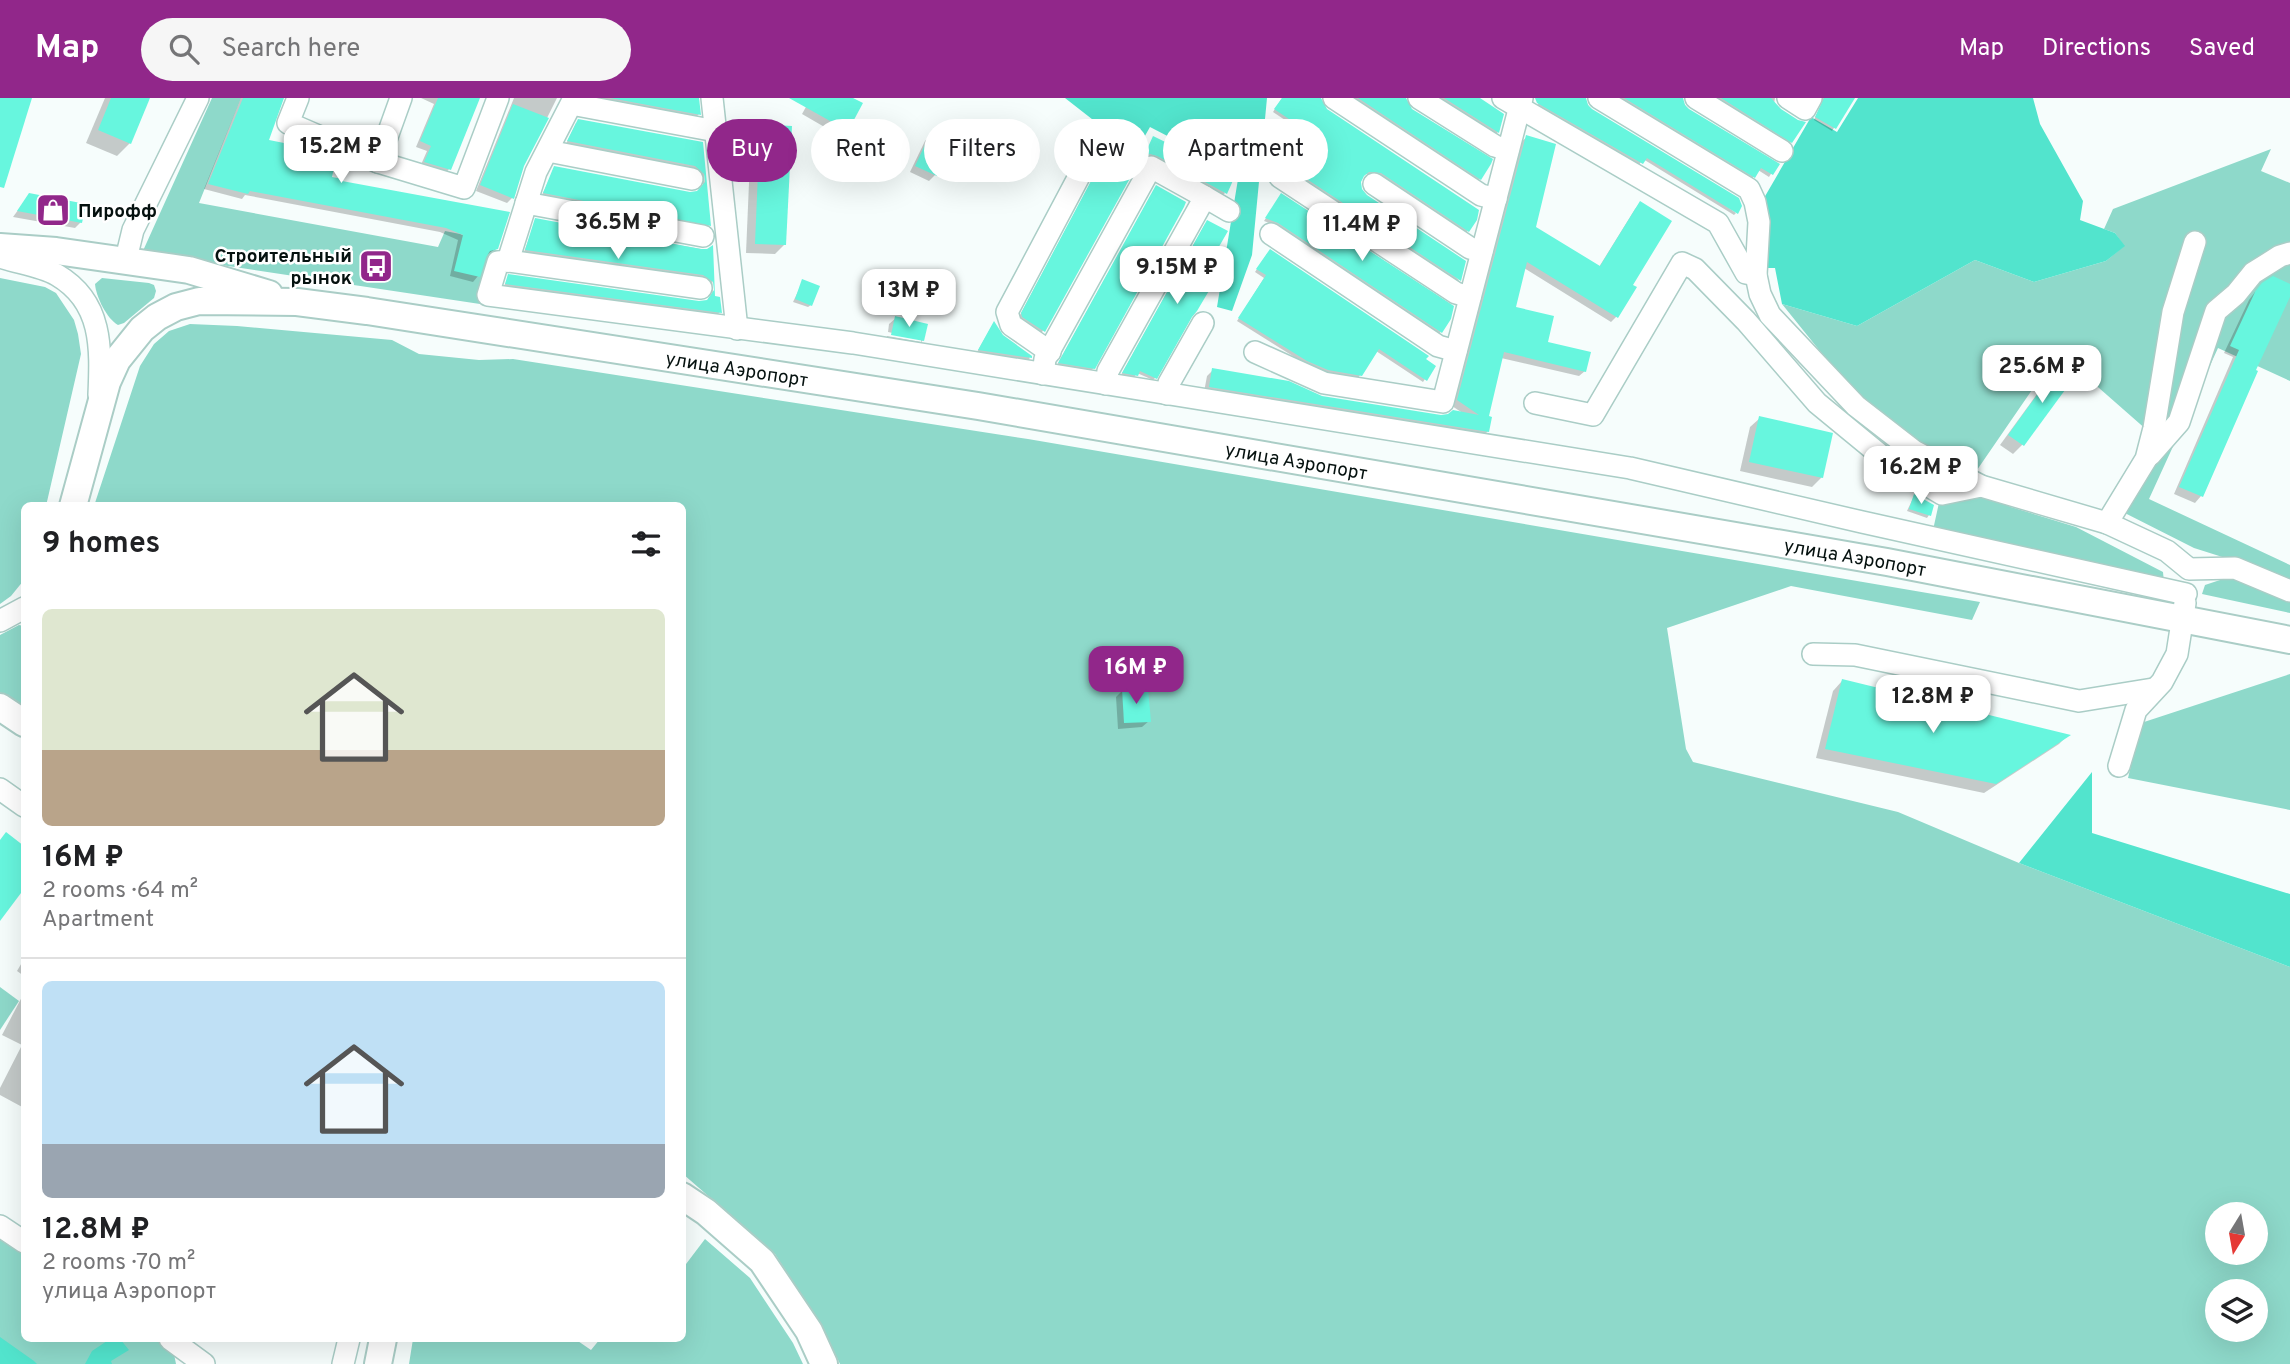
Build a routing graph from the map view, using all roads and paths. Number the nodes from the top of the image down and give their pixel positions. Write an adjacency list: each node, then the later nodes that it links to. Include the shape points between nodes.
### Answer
1 (198, 98): 35 (street, via 134,230)
2 (298, 98): 18 (street, via 288,123)
3 (401, 98): 18 (street)
4 (498, 98): 18 (street, via 464,188)
5 (712, 98): 13 (street)
6 (1334, 98): 25 (street, via 1481,195)
7 (1419, 98): 15 (street)
8 (1599, 98): 37 (street, via 1749,189 1759,222)
9 (1696, 98): 17 (street)
10 (1788, 98): 11 (street, via 1805,109)
11 (1811, 98)
12 (1515, 102): 15 (street); 37 (street, via 1718,223 1746,273)
13 (715, 119)
14 (707, 129): 16 (street, via 571,104)
15 (1508, 150): 25 (street)
16 (548, 151): 19 (street); 26 (street)
17 (1782, 151)
18 (378, 162)
19 (692, 179)
20 (721, 182): 42 (street)
21 (1076, 182): 44 (street, via 1007,312 1011,325)
22 (1288, 182): 39 (street, via 1456,293)
23 (1374, 184): 32 (street, via 1470,248)
24 (1205, 197): 27 (street); 44 (street, via 1151,167); 47 (street, via 1108,371)
25 (1496, 199): 32 (street)
26 (526, 204): 29 (street); 36 (street)
27 (1229, 211)
28 (1270, 234): 43 (street, via 1438,346)
29 (703, 236)
30 (2195, 242): 51 (street, via 2174,312)
31 (0, 247): 35 (main road)
32 (1482, 251): 39 (street)
33 (2290, 253): 51 (street, via 2253,273 2216,311 2179,422)
34 (0, 257): 50 (street, via 56,274 77,290 91,310 99,333)
35 (126, 260): 40 (main road, via 189,270)
36 (508, 261): 38 (street); 42 (street, via 498,262 488,295)
37 (1756, 275): 52 (street, via 1769,315 1856,406 1914,452)
38 (701, 288)
39 (1470, 297): 43 (street)
40 (297, 302): 50 (main road, via 199,302 157,317 117,360); 57 (main road, улица Аэропорт, via 1005,411 1887,562)
41 (1203, 323): 48 (street)
42 (737, 329): 46 (street, via 853,342)
43 (1456, 351): 45 (street, via 1443,402 1324,383)
44 (1050, 352): 46 (street)
45 (1255, 352)
46 (1043, 373): 47 (street)
47 (1107, 384): 48 (street)
48 (1167, 394): 57 (street, via 1630,468 1862,522)
49 (1535, 403): 52 (street, via 1593,415 1682,263 1695,268 1738,312 1817,403 1890,463 1942,494)
50 (97, 415): 53 (main road)
51 (2146, 459): 54 (street)
52 (1981, 486): 54 (street)
53 (74, 502)
54 (2107, 523): 55 (street, via 2167,551)
55 (2189, 569): 56 (street, via 2235,568); 57 (street)
56 (2290, 591)
57 (2184, 607): 60 (main road, улица Аэропорт); 62 (street, via 2176,654 2162,682)
58 (21, 610): 59 (street)
59 (0, 621)
60 (2290, 640)
61 (1813, 654): 62 (street, via 1855,655 2079,701)
62 (2153, 689): 65 (street, via 2136,710)
63 (0, 707): 64 (main road)
64 (21, 721)
65 (2119, 766)
66 (0, 789): 67 (street)
67 (21, 804)
68 (686, 1199): 77 (main road, via 762,1261 809,1331)
69 (0, 1226): 70 (street)
70 (21, 1240)
71 (174, 1342): 74 (street)
72 (348, 1342): 75 (street)
73 (382, 1342): 76 (main road)
74 (204, 1364)
75 (342, 1364)
76 (378, 1364)
77 (824, 1364)

